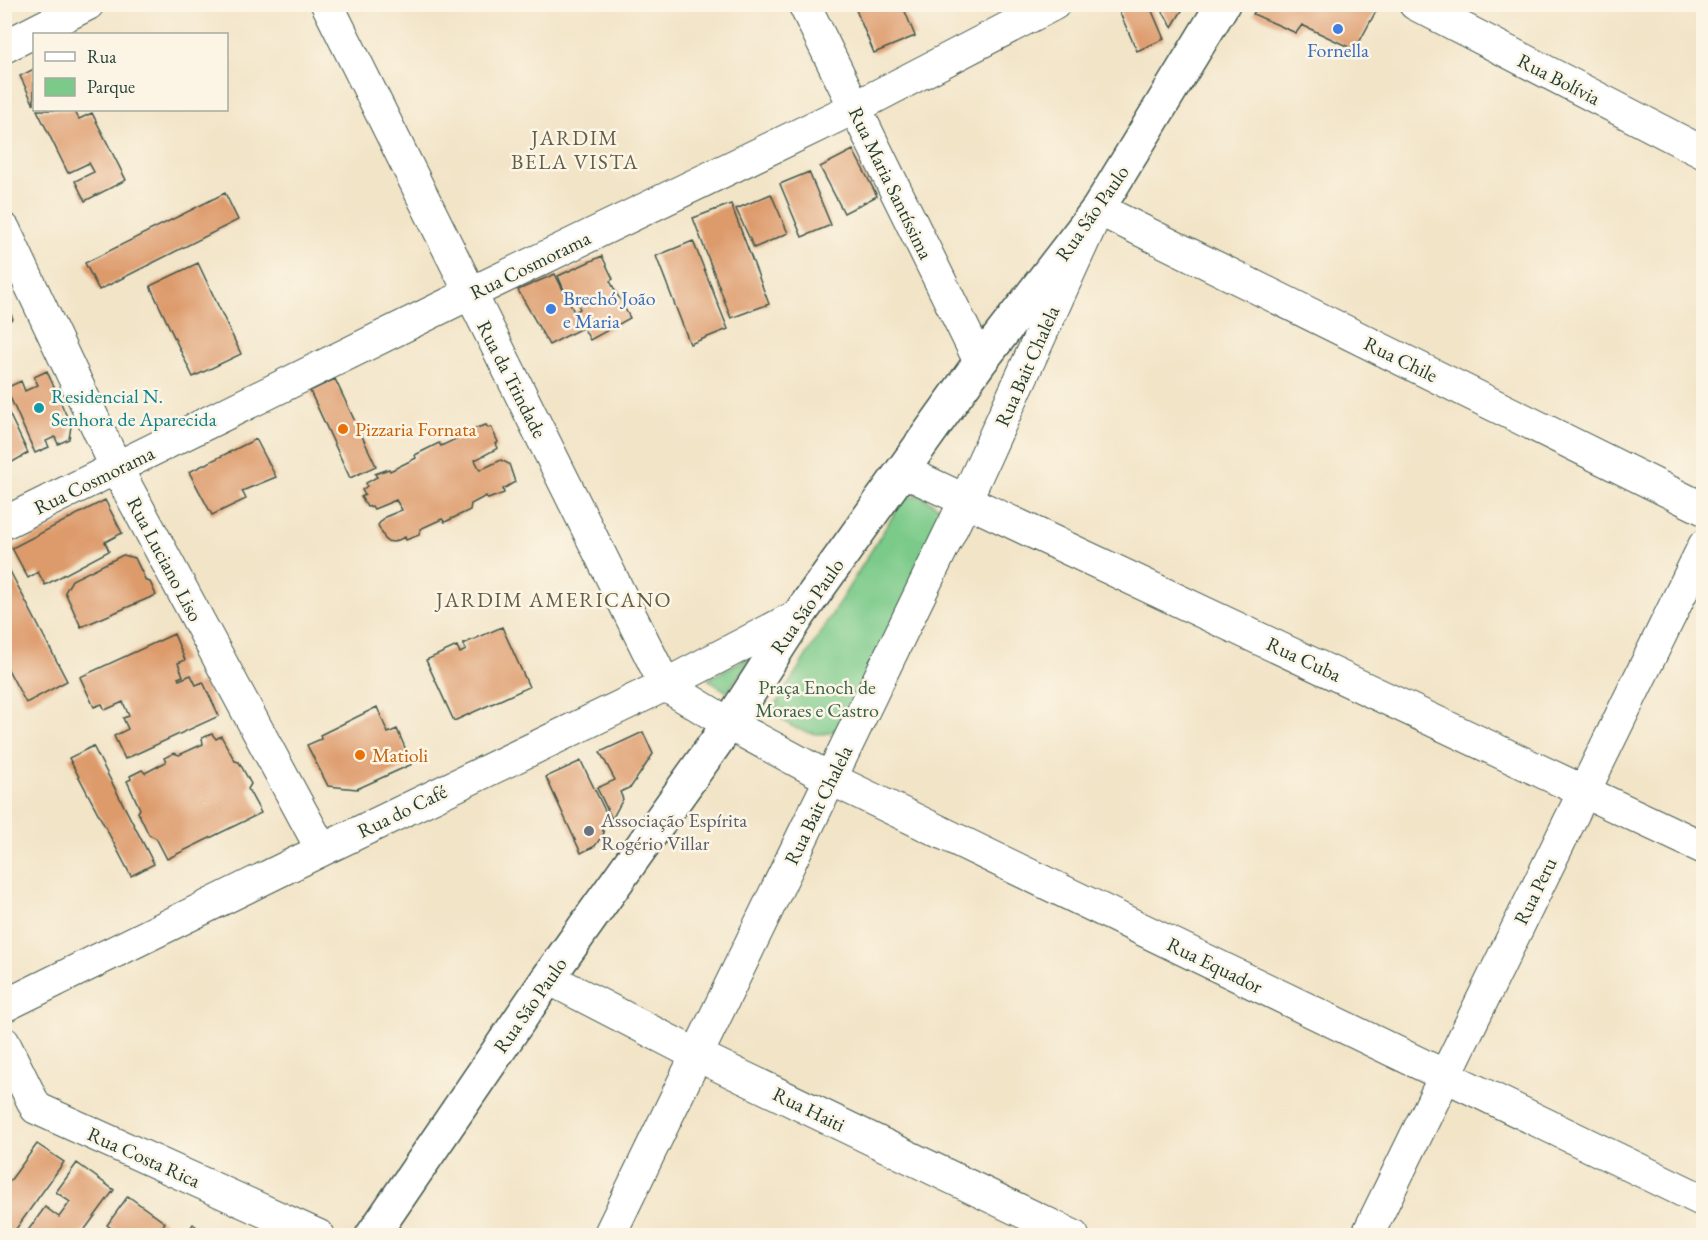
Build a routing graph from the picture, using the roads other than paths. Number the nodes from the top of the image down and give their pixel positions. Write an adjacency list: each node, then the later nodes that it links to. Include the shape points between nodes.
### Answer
1 (88, 4): 7 (street)
2 (327, 4): 12 (street, Rua da Trindade)
3 (804, 4): 8 (street, Rua Maria Santíssima)
4 (1054, 4): 8 (street, Rua Cosmorama)
5 (1415, 4): 9 (street, Rua Bolívia)
6 (1222, 5): 10 (main road, Rua São Paulo)
7 (4, 47)
8 (854, 108): 12 (street, Rua Cosmorama); 13 (street, Rua Maria Santíssima)
9 (1704, 153)
10 (1098, 209): 13 (main road, Rua São Paulo); 16 (street, Rua Bait Chalela); 17 (street, Rua Chile)
11 (4, 229): 14 (street, Rua Luciano Liso)
12 (469, 294): 14 (street, Rua Cosmorama); 21 (street, Rua da Trindade)
13 (980, 362): 15 (main road, Rua São Paulo)
14 (117, 469): 18 (street, Rua Cosmorama); 26 (street, Rua Luciano Liso)
15 (903, 471): 16 (street, Rua Cuba); 20 (main road, Rua São Paulo)
16 (966, 499): 23 (street, Rua Bait Chalela); 24 (street, Rua Cuba)
17 (1704, 509)
18 (4, 523)
19 (1704, 546): 24 (street, Rua Peru)
20 (799, 615): 21 (street, Rua do Café); 22 (main road, Rua São Paulo)
21 (665, 685): 22 (street); 26 (street, Rua do Café)
22 (729, 724): 23 (street, Rua Equador); 27 (main road, Rua São Paulo)
23 (831, 779): 30 (street, Rua Bait Chalela); 31 (street, Rua Equador)
24 (1584, 792): 25 (street, Rua Cuba); 31 (street, Rua Peru)
25 (1704, 848)
26 (322, 850): 28 (street, Rua do Café)
27 (548, 978): 30 (street, Rua Haiti); 34 (main road, Rua São Paulo)
28 (4, 1006)
29 (4, 1043): 33 (street, Rua Costa Rica, via 36,1108)
30 (697, 1055): 35 (street, Rua Bait Chalela); 36 (street, Rua Haiti)
31 (1445, 1076): 32 (street, Rua Equador); 37 (street, Rua Peru)
32 (1704, 1201)
33 (319, 1236)
34 (372, 1236)
35 (609, 1236)
36 (1073, 1236)
37 (1367, 1236)

